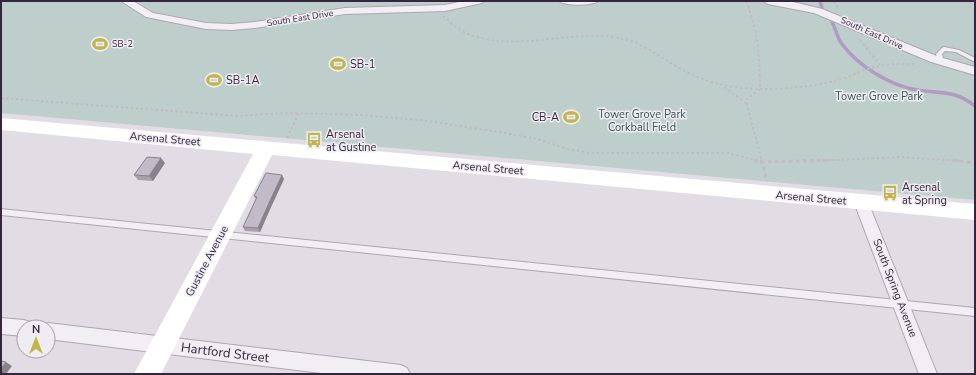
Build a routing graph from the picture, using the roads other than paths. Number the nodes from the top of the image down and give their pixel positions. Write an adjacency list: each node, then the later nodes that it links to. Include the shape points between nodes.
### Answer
1 (126, 1): 2 (street, South East Drive, via 150,15 219,26 255,26 363,9 452,7)
2 (478, 1)
3 (564, 1): 4 (street)
4 (593, 1)
5 (768, 1): 7 (street, South East Drive, via 832,16)
6 (975, 60): 7 (lane, via 957,51 944,49 939,54)
7 (944, 63): 8 (street, South East Drive)
8 (975, 71)
9 (1, 124): 10 (main road, Arsenal Street)
10 (266, 148): 11 (main road, Arsenal Street); 14 (main road, Gustine Avenue)
11 (861, 202): 13 (main road, Arsenal Street); 15 (street, South Spring Avenue)
12 (1, 212): 14 (lane)
13 (975, 212)
14 (220, 235): 15 (lane); 20 (main road, Gustine Avenue)
15 (901, 304): 16 (lane); 23 (street, South Spring Avenue)
16 (975, 312)
17 (1, 326): 18 (street)
18 (16, 327)
19 (56, 332): 20 (street, Hartford Street)
20 (162, 345): 21 (main road, Gustine Avenue); 22 (street, Hartford Street)
21 (147, 374)
22 (401, 374)
23 (928, 374)

